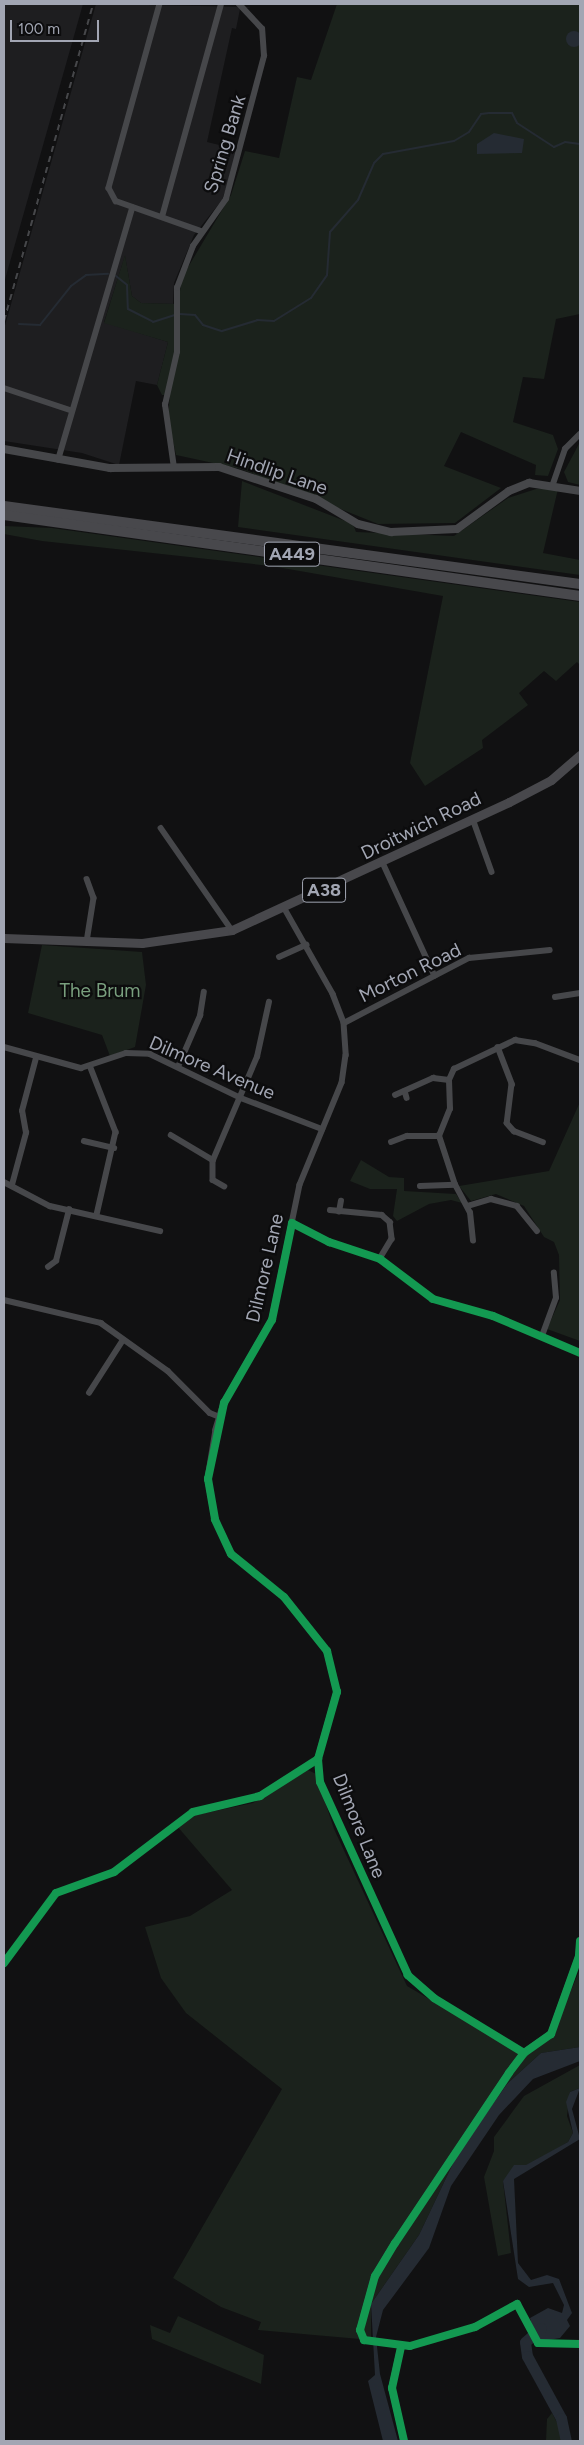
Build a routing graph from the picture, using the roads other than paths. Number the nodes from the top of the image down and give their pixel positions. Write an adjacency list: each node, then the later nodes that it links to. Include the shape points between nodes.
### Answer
1 (160, 4): 4 (street, via 109,188 116,201)
2 (221, 4): 5 (street)
3 (239, 4): 6 (street, Spring Bank, via 262,28 264,56 234,179 226,199)
4 (132, 208): 5 (street); 8 (street)
5 (162, 217): 6 (street)
6 (201, 231): 12 (street, Spring Bank, via 177,288 177,352 165,405)
7 (4, 388): 8 (street)
8 (70, 410): 11 (street)
9 (580, 434): 13 (street, via 565,449)
10 (4, 449): 11 (street, Hindlip Lane)
11 (58, 460): 12 (street, Hindlip Lane, via 110,468)
12 (174, 468): 13 (street, Hindlip Lane, via 219,467 316,499 358,524 391,532 457,529 515,487)
13 (553, 484): 14 (street, Hindlip Lane)
14 (580, 491)
15 (4, 506): 17 (highway, A449)
16 (4, 515): 18 (highway, A449)
17 (580, 584)
18 (580, 596)
19 (580, 756): 20 (main road, Droitwich Road / A38, via 550,780)
20 (473, 819): 22 (main road, Droitwich Road / A38); 23 (street)
21 (161, 828): 26 (street)
22 (383, 863): 25 (main road, Droitwich Road / A38); 32 (street)
23 (492, 872)
24 (87, 879): 28 (street, via 94,898)
25 (285, 909): 26 (main road, Droitwich Road / A38); 29 (street, Dilmore Lane)
26 (232, 930): 28 (main road, Droitwich Road / A38, via 173,941)
27 (4, 938): 28 (main road, Droitwich Road / A38)
28 (87, 942)
29 (306, 946): 31 (street); 37 (street, Dilmore Lane, via 333,994)
30 (550, 950): 32 (street, Morton Road, via 532,947 470,958)
31 (279, 957)
32 (435, 976): 37 (street, Morton Road)
33 (204, 992): 42 (street, via 200,1016)
34 (580, 993): 35 (street)
35 (555, 997)
36 (269, 1002): 47 (street, via 257,1058)
37 (344, 1023): 49 (street, Dilmore Lane, via 346,1055 342,1083)
38 (4, 1047): 40 (street)
39 (498, 1047): 41 (street, via 525,1041); 44 (street, via 460,1062); 54 (street, via 512,1084 506,1123 514,1131)
40 (36, 1058): 43 (street); 58 (street, via 22,1111 26,1134)
41 (580, 1060)
42 (178, 1067): 43 (street, Dilmore Avenue, via 136,1051); 47 (street, Dilmore Avenue)
43 (91, 1068): 55 (street, via 113,1117)
44 (449, 1080): 45 (street, via 433,1078); 51 (street, via 450,1109)
45 (405, 1091): 46 (street); 48 (street)
46 (395, 1095)
47 (241, 1098): 49 (street, Dilmore Avenue); 56 (street)
48 (407, 1098)
49 (322, 1129): 68 (street, Dilmore Lane, via 300,1185)
50 (171, 1135): 56 (street)
51 (438, 1136): 53 (street, via 407,1136); 59 (street)
52 (84, 1141): 55 (street)
53 (391, 1142)
54 (543, 1142)
55 (114, 1148): 67 (street)
56 (213, 1160): 60 (street, via 213,1180)
57 (4, 1182): 58 (street)
58 (12, 1185): 64 (street, via 40,1201)
59 (455, 1185): 61 (street); 63 (street)
60 (224, 1186)
61 (420, 1186)
62 (341, 1201): 66 (street)
63 (468, 1206): 69 (street, via 491,1199 517,1206); 71 (street)
64 (69, 1210): 67 (street); 73 (street, via 56,1261)
65 (330, 1210): 66 (street)
66 (339, 1212): 72 (street, via 382,1215 390,1222 392,1239)
67 (97, 1215): 70 (street)
68 (292, 1223): 72 (street, via 329,1242); 81 (street, Dilmore Lane, via 272,1320)
69 (537, 1231)
70 (160, 1232)
71 (473, 1241)
72 (380, 1259): 76 (street, via 433,1299 493,1316)
73 (48, 1267)
74 (554, 1273): 76 (street, via 556,1298)
75 (4, 1300): 77 (street, via 86,1318)
76 (542, 1336): 78 (street)
77 (124, 1340): 80 (street); 81 (street, via 168,1371 210,1413)
78 (578, 1352): 79 (street)
79 (580, 1360)
80 (89, 1393)
81 (220, 1416): 82 (street, Dilmore Lane, via 208,1479 223,1539 231,1554 284,1596 309,1623 336,1674 337,1692)
82 (318, 1760): 84 (street, via 260,1796 193,1812 114,1872 56,1893); 85 (street, Dilmore Lane, via 328,1803 408,1975 434,1998)
83 (580, 1941): 85 (street, via 580,1956 551,2034)
84 (4, 1963)
85 (524, 2053): 87 (street, via 375,2276 361,2320 361,2336 369,2342)
86 (580, 2344): 87 (street, via 545,2346 534,2340 529,2334 524,2311 517,2304 455,2335)
87 (401, 2346): 88 (street, via 392,2388)
88 (404, 2441)

